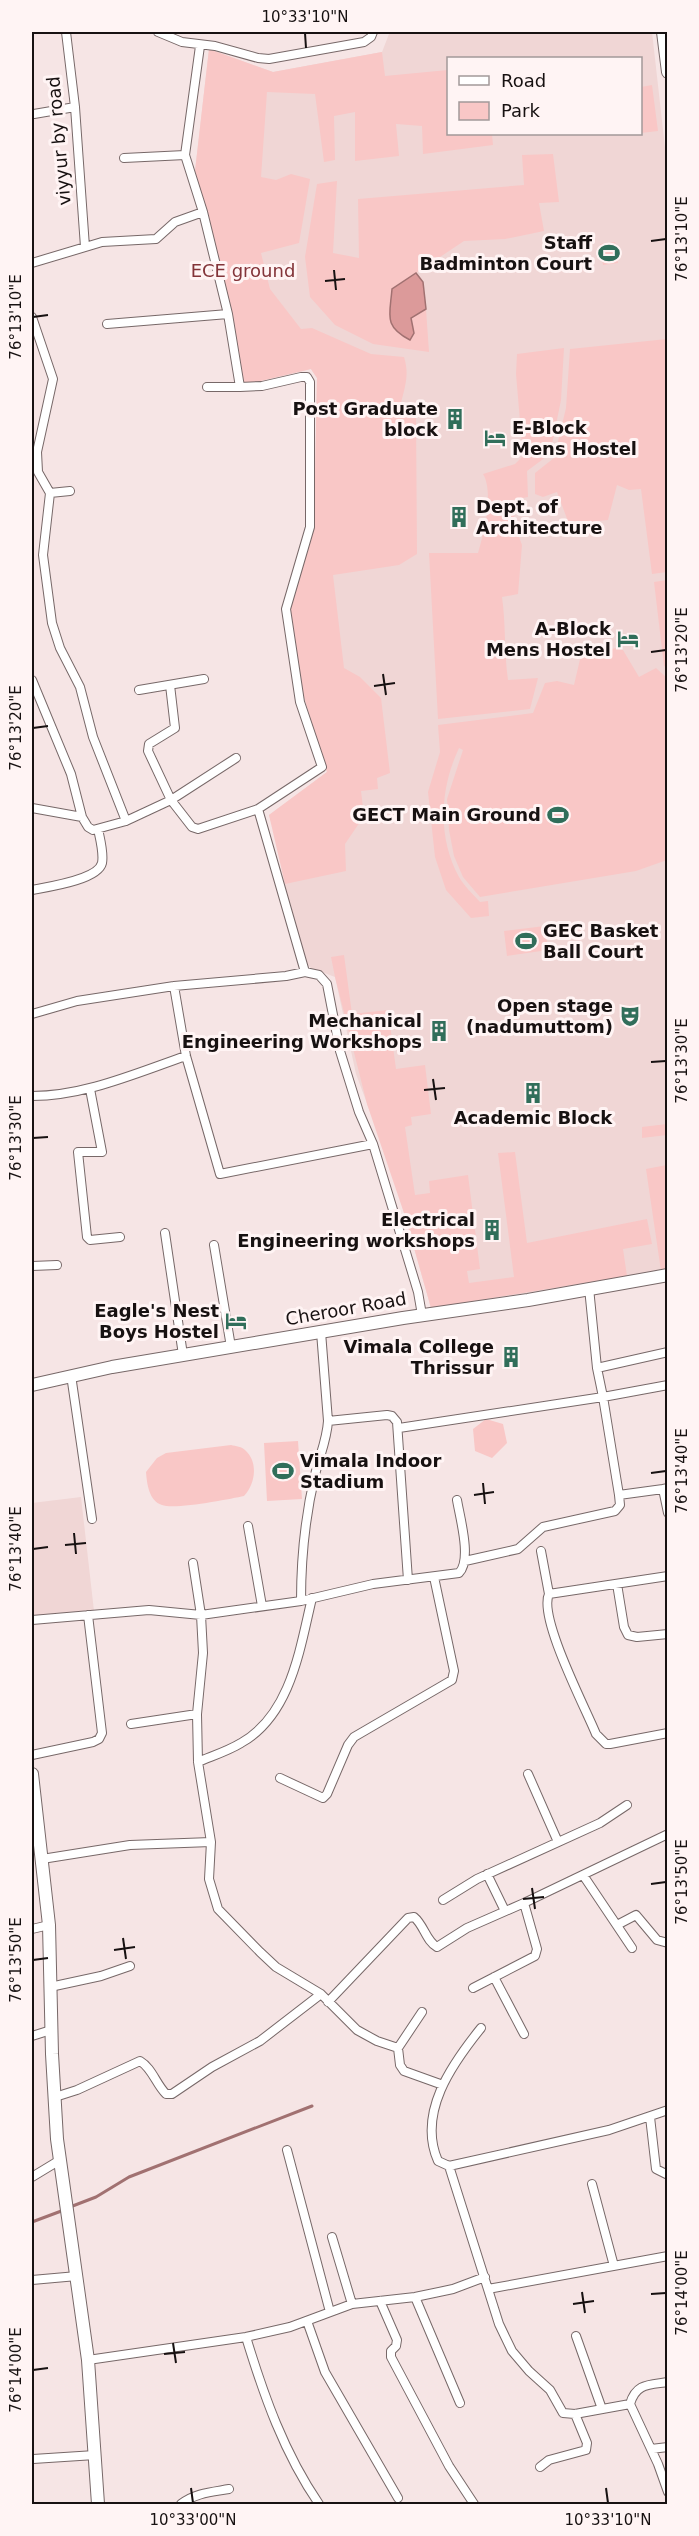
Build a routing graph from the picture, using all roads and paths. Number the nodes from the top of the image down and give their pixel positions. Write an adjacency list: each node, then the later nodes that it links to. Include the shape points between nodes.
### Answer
1 (66, 32): 9 (street, viyyur by road)
2 (158, 32): 6 (street)
3 (182, 32): 6 (street)
4 (373, 32): 7 (street, via 364,42 269,59)
5 (663, 32): 8 (main road)
6 (182, 42): 7 (street)
7 (200, 45): 11 (street)
8 (668, 72)
9 (75, 107): 10 (street); 14 (street, viyyur by road)
10 (33, 114)
11 (185, 155): 12 (street); 13 (street)
12 (124, 158)
13 (203, 212): 14 (street, via 175,222 156,239 102,242); 16 (street)
14 (85, 247): 15 (street)
15 (32, 263)
16 (228, 314): 18 (street); 20 (street)
17 (32, 317): 22 (street, via 53,380 36,464)
18 (107, 324)
19 (207, 387): 20 (street)
20 (240, 387): 30 (street, via 301,377 310,382 310,527 286,609 300,702 322,767)
21 (70, 491): 22 (street)
22 (50, 493): 32 (street, via 42,555 52,623 80,687 93,737)
23 (204, 679): 25 (street)
24 (32, 680): 31 (street, via 71,774)
25 (170, 685): 26 (street); 28 (street, via 175,728 149,744 148,751)
26 (139, 690)
27 (236, 758): 28 (street)
28 (171, 800): 30 (street, via 198,829); 32 (street)
29 (32, 808): 31 (street)
30 (258, 809): 35 (street)
31 (82, 817): 33 (street, via 88,827)
32 (126, 821): 33 (street)
33 (98, 829): 34 (street, via 102,856 96,872)
34 (32, 890)
35 (305, 972): 36 (street); 41 (street, via 319,975 327,984 340,1051)
36 (174, 986): 37 (street, via 77,1001); 38 (street)
37 (32, 1014)
38 (186, 1056): 39 (street); 41 (street, via 220,1174)
39 (90, 1089): 40 (street); 43 (street, via 102,1152 78,1152 87,1237)
40 (32, 1096)
41 (373, 1144): 49 (street)
42 (165, 1233): 53 (street)
43 (120, 1237)
44 (214, 1245): 51 (street)
45 (57, 1265): 46 (street)
46 (32, 1266)
47 (668, 1275): 48 (main road, Cheroor Road)
48 (590, 1288): 49 (main road, Cheroor Road); 54 (street)
49 (422, 1315): 50 (main road, Cheroor Road)
50 (321, 1332): 51 (main road, Cheroor Road); 59 (street)
51 (231, 1347): 53 (main road, Cheroor Road)
52 (668, 1352): 54 (street)
53 (183, 1355): 55 (main road, Cheroor Road)
54 (597, 1368): 58 (street)
55 (71, 1375): 57 (main road, Cheroor Road); 65 (street)
56 (668, 1384): 58 (street)
57 (32, 1385)
58 (603, 1397): 60 (street); 62 (street)
59 (328, 1421): 60 (street, via 387,1415 395,1418); 76 (street, via 305,1523)
60 (399, 1428): 72 (street)
61 (665, 1489): 62 (street); 64 (street)
62 (619, 1495): 68 (street, via 620,1505 615,1511 543,1527 518,1549)
63 (457, 1500): 68 (street)
64 (668, 1513)
65 (92, 1519)
66 (248, 1526): 77 (street)
67 (541, 1551): 74 (street)
68 (465, 1561): 71 (street, via 459,1573)
69 (193, 1563): 79 (street)
70 (668, 1575): 73 (street)
71 (434, 1577): 72 (street); 89 (street, via 454,1671 452,1680 354,1737 323,1798)
72 (408, 1580): 75 (street)
73 (617, 1584): 74 (street); 81 (street, via 628,1635)
74 (549, 1594): 84 (street, via 546,1600 555,1639 596,1734 610,1744)
75 (312, 1598): 76 (street); 86 (street, via 284,1696 269,1720 242,1743)
76 (301, 1601): 77 (street)
77 (262, 1606): 79 (street)
78 (88, 1615): 79 (street, via 149,1610); 80 (street); 85 (street, via 102,1732 93,1742)
79 (201, 1615): 82 (street, via 203,1653)
80 (32, 1620)
81 (668, 1634)
82 (197, 1714): 83 (street); 86 (street)
83 (131, 1724)
84 (668, 1733)
85 (32, 1755)
86 (198, 1762): 92 (street)
87 (32, 1774): 94 (main road)
88 (528, 1774): 93 (street)
89 (280, 1778)
90 (627, 1805): 93 (street, via 600,1823)
91 (668, 1834): 96 (street)
92 (211, 1842): 94 (street, via 130,1845); 109 (street, via 209,1879 218,1910 276,1966)
93 (558, 1842): 95 (street)
94 (42, 1859): 100 (main road)
95 (487, 1874): 97 (street); 99 (street)
96 (583, 1875): 98 (street); 101 (street)
97 (443, 1900)
98 (524, 1903): 99 (street); 106 (street, via 537,1949 535,1956)
99 (505, 1911): 110 (street, via 437,1947 418,1920 408,1918)
100 (49, 1925): 102 (street); 107 (main road)
101 (617, 1925): 103 (street, via 636,1915 657,1940); 104 (street)
102 (32, 1929)
103 (668, 1942)
104 (632, 1948)
105 (130, 1966): 107 (street)
106 (494, 1977): 108 (street); 114 (street)
107 (50, 1987): 113 (main road)
108 (473, 1988)
109 (321, 1994): 110 (street); 118 (street, via 260,2041 172,2094 159,2088 147,2065 140,2061)
110 (328, 2002): 116 (street, via 357,2030)
111 (422, 2012): 116 (street)
112 (482, 2028): 117 (street, via 460,2054)
113 (51, 2030): 115 (street); 118 (main road)
114 (524, 2034)
115 (32, 2036)
116 (398, 2048): 117 (street, via 404,2071)
117 (443, 2085): 123 (street, via 433,2112 433,2149 438,2161)
118 (55, 2097): 122 (main road)
119 (668, 2110): 120 (street)
120 (650, 2117): 123 (street); 124 (street, via 656,2169)
121 (287, 2150): 137 (street)
122 (60, 2160): 125 (street); 130 (main road)
123 (449, 2166): 131 (street)
124 (668, 2175)
125 (32, 2177)
126 (592, 2184): 129 (street)
127 (332, 2237): 136 (street)
128 (668, 2256): 129 (street)
129 (614, 2266): 133 (street)
130 (76, 2276): 132 (street); 141 (main road)
131 (485, 2277): 133 (street); 134 (street)
132 (32, 2280)
133 (488, 2289): 146 (street, via 512,2351 550,2390 563,2413)
134 (415, 2297): 135 (street); 143 (street)
135 (380, 2301): 136 (street); 158 (street, via 397,2340 391,2357)
136 (352, 2304): 137 (street)
137 (330, 2312): 138 (street)
138 (307, 2321): 140 (street); 154 (street, via 325,2372)
139 (576, 2336): 145 (street)
140 (246, 2337): 141 (street); 157 (street, via 265,2401)
141 (88, 2360): 149 (main road)
142 (668, 2382): 144 (street, via 637,2389)
143 (460, 2403)
144 (630, 2404): 145 (street); 148 (street)
145 (602, 2409): 146 (street)
146 (575, 2414): 151 (street, via 586,2450 549,2460)
147 (668, 2447): 148 (street)
148 (651, 2449): 153 (street)
149 (95, 2455): 150 (street); 155 (main road)
150 (33, 2460)
151 (540, 2467)
152 (229, 2489): 156 (street, via 202,2493)
153 (668, 2492)
154 (398, 2498)
155 (98, 2505)
156 (181, 2505)
157 (319, 2505)
158 (474, 2505)

